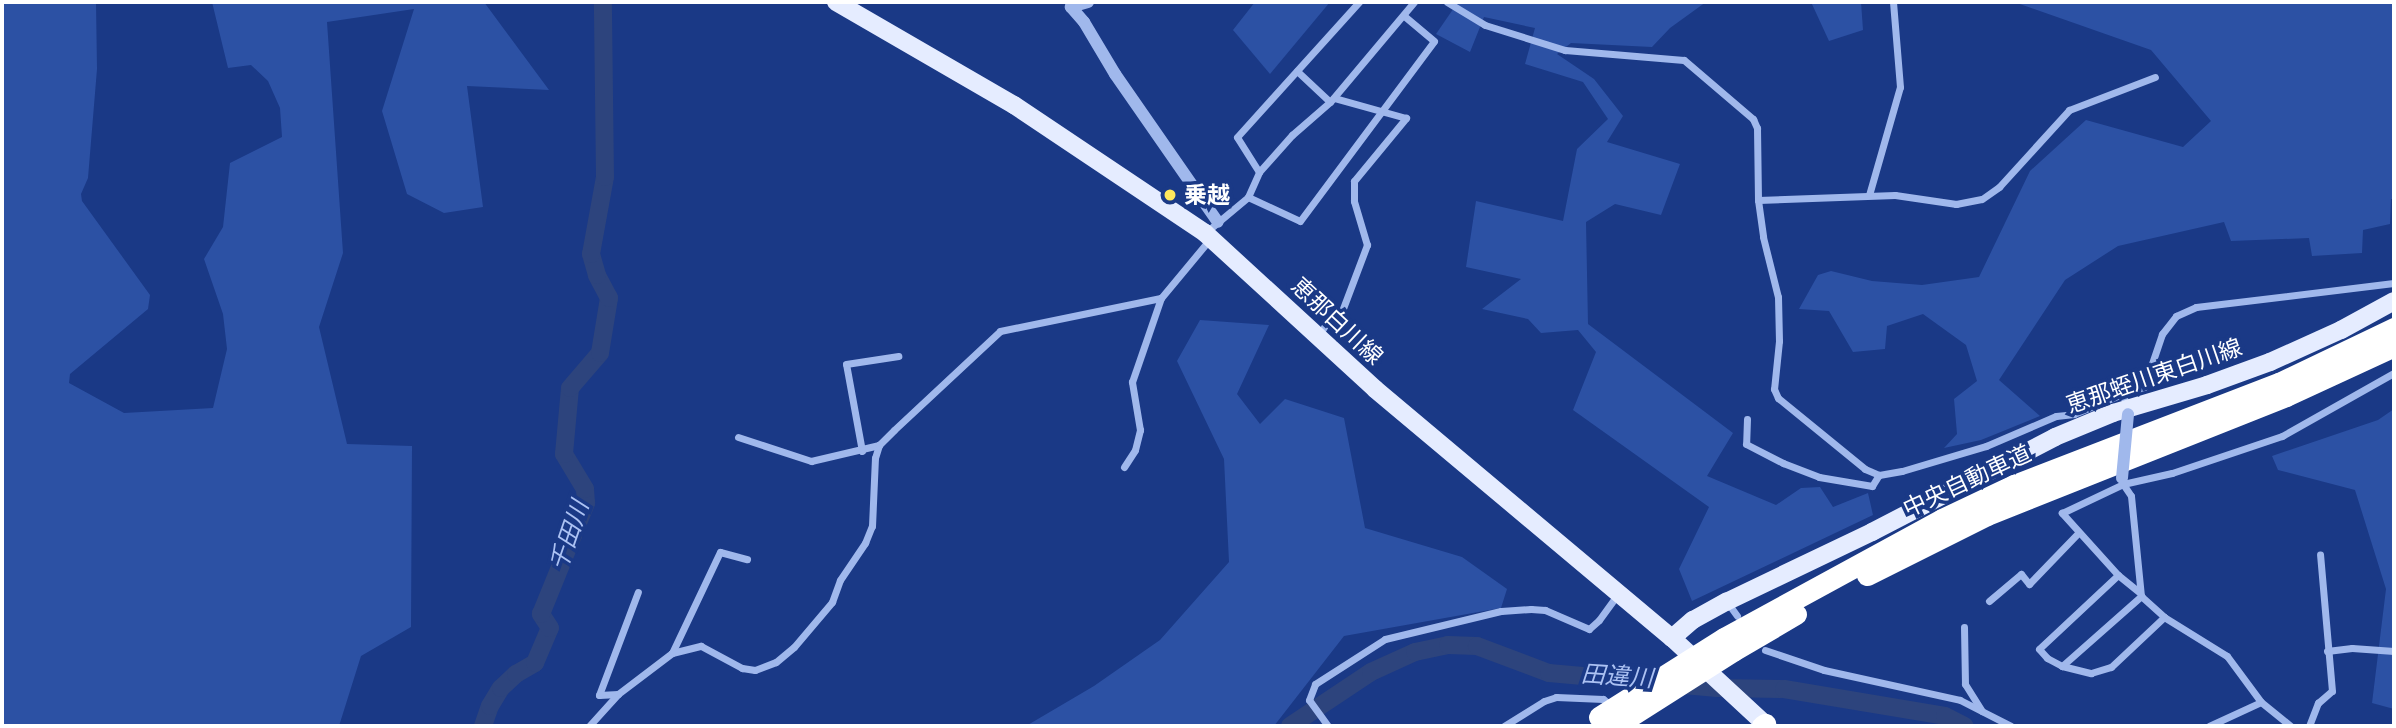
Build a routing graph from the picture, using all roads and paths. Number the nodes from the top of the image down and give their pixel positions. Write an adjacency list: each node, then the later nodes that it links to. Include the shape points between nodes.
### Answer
1 (836, 2): 17 (main road, 恵那白川線, via 1014,105)
2 (1088, 2): 7 (street)
3 (1359, 2): 9 (street)
4 (1414, 2): 8 (street)
5 (1447, 2): 16 (street, via 1485,25 1565,50 1676,58 1689,63 1753,119)
6 (1893, 2): 14 (street, via 1900,87)
7 (1069, 4): 17 (street)
8 (1403, 15): 11 (street); 12 (street, via 1434,41)
9 (1297, 71): 11 (street); 13 (street, via 1237,137)
10 (2155, 77): 14 (street, via 2069,110 2000,187 1982,199 1956,204)
11 (1332, 100): 12 (street); 13 (street)
12 (1382, 110): 15 (street, via 1300,221); 22 (street, via 1406,118 1354,181 1354,201 1367,245 1342,311 1332,314)
13 (1259, 172): 15 (street)
14 (1869, 195): 16 (street)
15 (1248, 197): 17 (street)
16 (1758, 200): 32 (street, via 1778,297 1774,389 1824,436)
17 (1211, 231): 19 (street); 22 (main road, 恵那白川線)
18 (2394, 283): 26 (street, via 2196,307 2176,316 2162,334 2144,387)
19 (1161, 298): 29 (street, via 1000,331); 31 (street, via 1132,382 1140,430)
20 (2394, 301): 26 (main road, 恵那蛭川東白川線, via 2270,362 2207,385)
21 (2394, 328): 45 (highway, 中央自動車道, via 2279,383 2014,485 1942,519)
22 (1318, 337): 39 (main road, 恵那白川線)
23 (2394, 346): 45 (highway, 中央自動車道, via 2286,397 1987,515)
24 (898, 356): 30 (street, via 846,364)
25 (2394, 373): 33 (street, via 2282,436 2172,473)
26 (2126, 405): 32 (street, via 2056,416 1986,446); 33 (street, bridge); 44 (main road, 恵那蛭川東白川線, via 1872,532 1732,609 1693,620)
27 (1747, 419): 32 (street, via 1746,443 1783,463 1819,477 1872,486)
28 (738, 437): 30 (street, via 811,461)
29 (879, 445): 30 (street); 49 (street, via 872,479 870,534 840,580 832,602 794,647 776,662 755,670 701,646)
30 (862, 451)
31 (1124, 467)
32 (1879, 475)
33 (2123, 481): 34 (street, via 2062,513); 40 (street, via 2131,496)
34 (2078, 533): 37 (street); 41 (street, via 2029,584 2021,573)
35 (2320, 555): 48 (street)
36 (747, 559): 49 (street, via 720,552)
37 (2118, 575): 40 (street); 50 (street, via 2039,649)
38 (638, 593): 51 (street, via 599,695)
39 (1618, 593): 44 (main road, 恵那白川線); 56 (street, via 1589,629 1545,610 1531,609 1501,611 1384,639 1314,684 1309,700)
40 (2140, 594): 42 (street); 50 (street)
41 (1989, 601)
42 (2164, 617): 50 (street, via 2110,667 2091,673); 52 (street, via 2227,656)
43 (1964, 627): 53 (street, via 1965,684)
44 (1672, 638): 60 (main road, 恵那白川線)
45 (1732, 649): 54 (highway, 中央自動車道, bridge); 59 (highway)
46 (1765, 650): 53 (street, via 1824,670 1960,700)
47 (2394, 651): 48 (street, via 2352,648)
48 (2326, 652): 64 (street, via 2332,691 2318,703)
49 (672, 653): 51 (street)
50 (2062, 666)
51 (618, 694): 55 (street)
52 (2261, 702): 62 (street); 63 (street)
53 (1983, 712): 61 (street)
54 (1599, 723)
55 (589, 726)
56 (1328, 726)
57 (1504, 726): 58 (street, via 1544,701 1568,697 1603,699)
58 (1635, 726)
59 (1641, 726)
60 (1764, 726)
61 (2011, 726)
62 (2209, 726)
63 (2291, 726)
64 (2309, 726)

